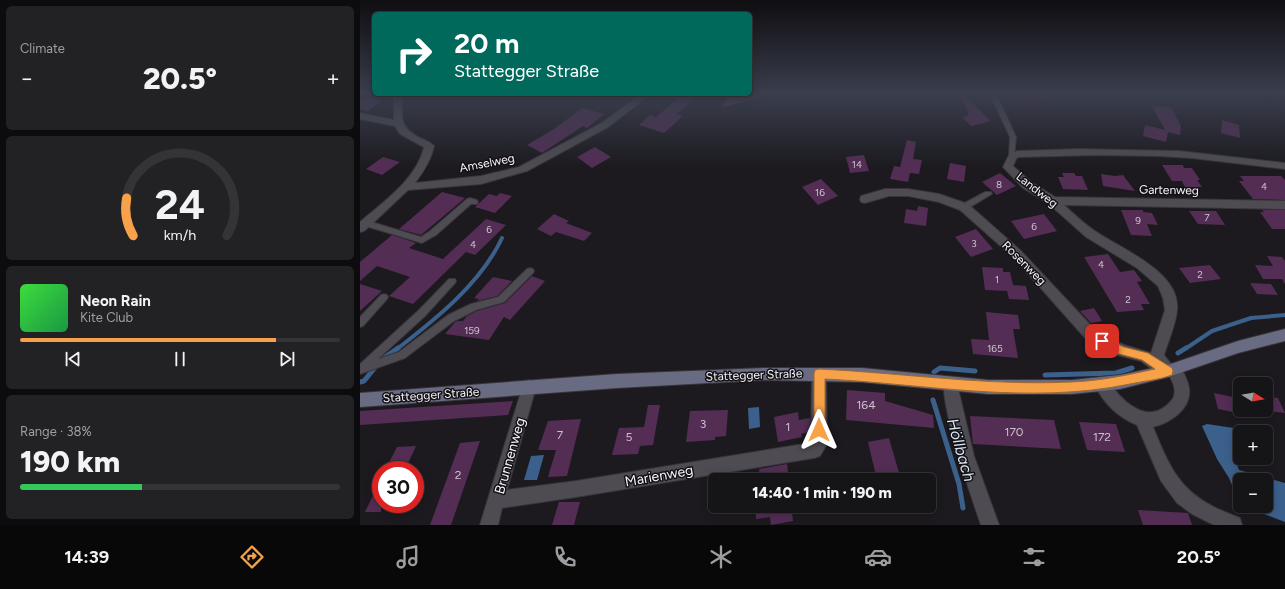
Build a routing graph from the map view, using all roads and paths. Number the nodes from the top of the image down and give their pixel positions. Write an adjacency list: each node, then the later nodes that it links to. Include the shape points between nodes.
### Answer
1 (367, 118): 5 (street)
2 (398, 118): 5 (street)
3 (615, 118): 8 (street, Amselweg, via 523,169 508,174 480,180)
4 (1004, 118): 6 (lane, via 1012,137)
5 (398, 124): 8 (street, via 402,133 429,146 426,161)
6 (1012, 156): 7 (street, Landweg, via 1075,152 1180,154); 11 (street, Landweg, via 1008,167 1027,185)
7 (1285, 166)
8 (406, 187): 15 (street)
9 (988, 194): 14 (lane)
10 (864, 199): 14 (street, Rosenweg, via 890,192 901,192 955,202)
11 (1053, 201): 13 (street, Gartenweg); 22 (street, Landweg, via 1090,234 1141,265 1163,283 1171,310 1157,356)
12 (474, 202): 15 (lane, via 470,201 433,234 422,240)
13 (1285, 205)
14 (964, 207): 22 (street, Rosenweg, via 1017,254 1091,335 1122,351 1144,356)
15 (363, 225)
16 (530, 270): 21 (lane, via 501,300 474,307 451,318 402,355)
17 (452, 281): 21 (lane, via 422,313)
18 (384, 297): 19 (lane)
19 (360, 323)
20 (1285, 335): 22 (main road, Stattegger Straße, via 1238,347)
21 (360, 370)
22 (1171, 370): 25 (main road, Stattegger Straße); 28 (street, via 1182,390 1180,400 1169,413 1160,418)
23 (819, 374): 24 (main road, Stattegger Straße); 26 (main road, Stattegger Straße, via 690,377); 29 (street, Marienweg, via 819,444 814,450)
24 (950, 384): 25 (main road, Stattegger Straße, via 1017,389); 32 (street, via 957,424)
25 (1102, 385): 28 (street, via 1127,411)
26 (530, 387): 27 (main road, Stattegger Straße); 29 (street, Brunnenweg)
27 (360, 400)
28 (1142, 418): 30 (street, via 1171,483 1205,513)
29 (497, 500): 31 (street, Brunnenweg)
30 (1234, 524)
31 (489, 525)
32 (990, 525)

